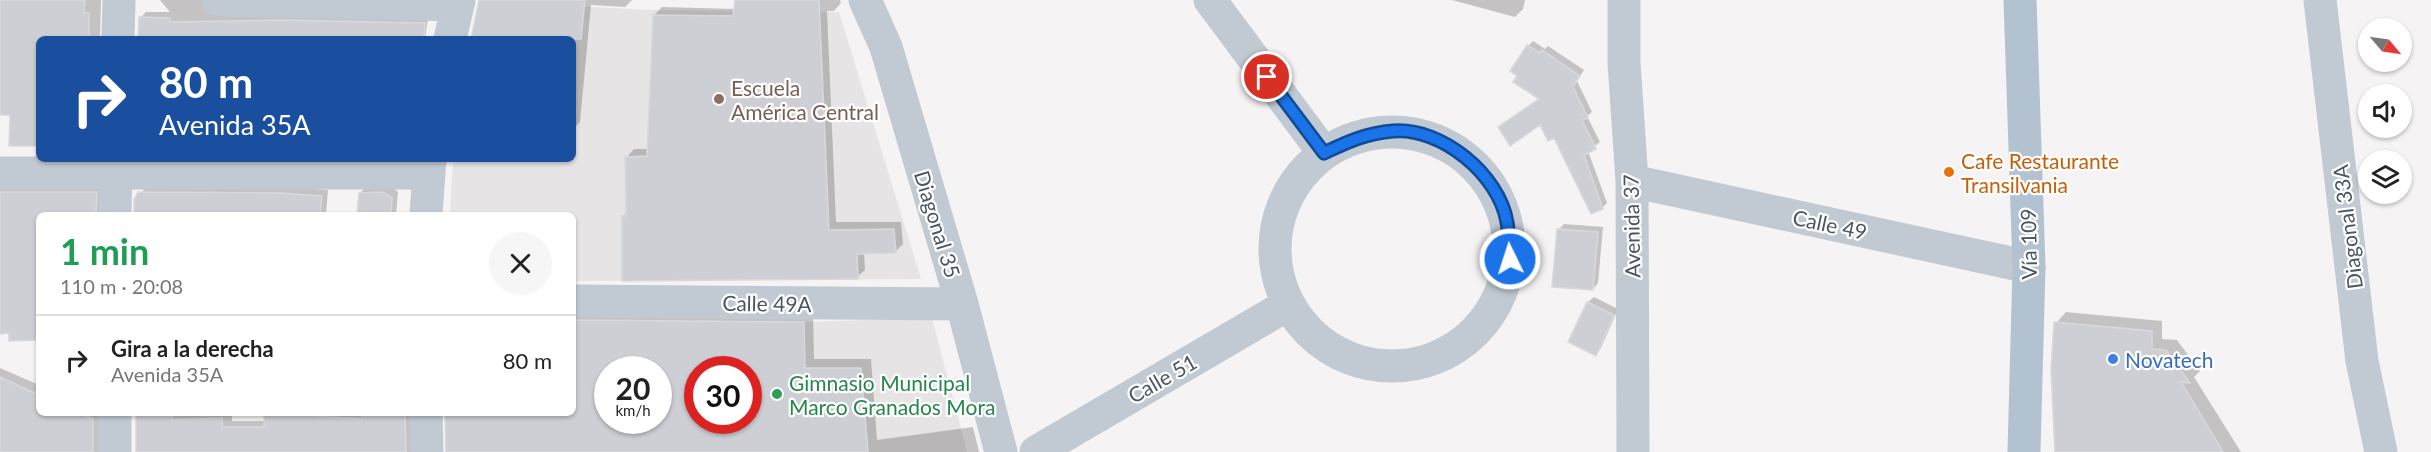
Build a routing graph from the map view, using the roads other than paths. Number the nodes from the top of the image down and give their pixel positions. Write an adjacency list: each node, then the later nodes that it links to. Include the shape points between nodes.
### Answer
1 (119, 0): 9 (street)
2 (218, 0): 8 (street)
3 (865, 0): 20 (street, Diagonal 35, via 886,47)
4 (1210, 0): 11 (street)
5 (1624, 0): 15 (street, Avenida 37)
6 (2020, 0): 18 (main road, Vía 109)
7 (2320, 0): 30 (street, Diagonal 33A, via 2362,362)
8 (459, 2): 10 (street)
9 (118, 36)
10 (451, 36)
11 (1324, 153): 21 (street, via 1300,176 1283,204 1275,236 1276,268); 21 (street, via 1358,136 1396,130 1434,138 1467,157 1492,186 1507,221 1510,259 1500,296 1479,329 1449,353 1412,366 1374,366 1338,354 1307,331)
12 (116, 166): 13 (street); 14 (street); 16 (street)
13 (429, 166): 17 (street)
14 (0, 173)
15 (1632, 181): 18 (street, Calle 49); 28 (street, Avenida 37)
16 (115, 212)
17 (426, 212)
18 (2029, 267): 29 (main road, Vía 109)
19 (576, 301): 20 (street, Calle 49A)
20 (962, 304): 26 (street, Diagonal 35)
21 (1287, 305): 27 (street, Calle 51)
22 (115, 416): 24 (street)
23 (426, 416): 25 (street)
24 (115, 452)
25 (427, 452)
26 (1000, 452)
27 (1036, 452)
28 (1633, 452)
29 (2024, 452)
30 (2381, 452)

